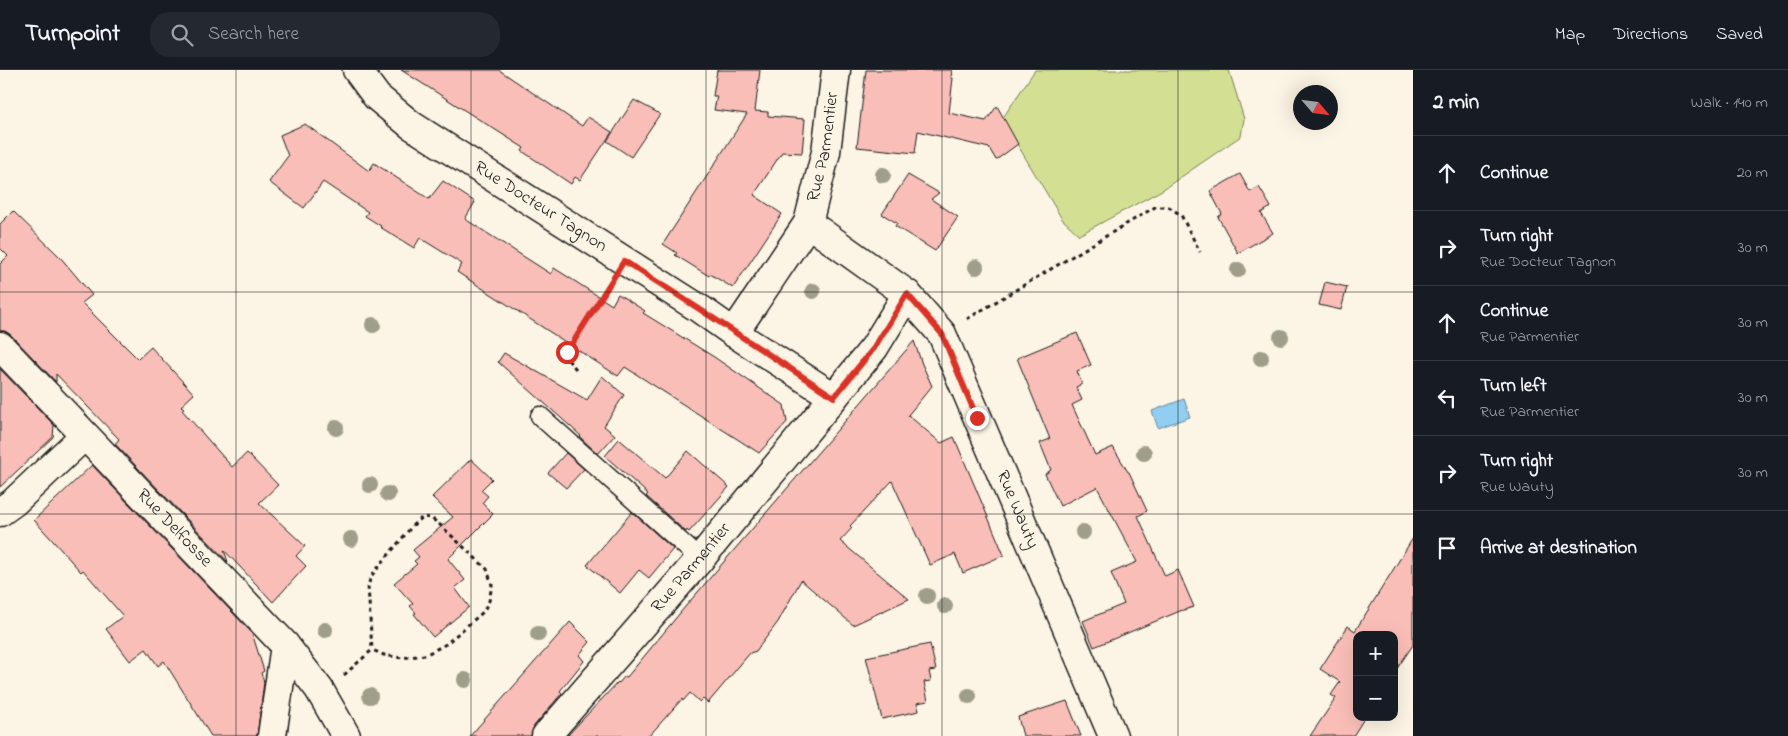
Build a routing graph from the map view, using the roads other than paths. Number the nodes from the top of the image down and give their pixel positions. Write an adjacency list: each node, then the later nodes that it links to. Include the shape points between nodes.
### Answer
1 (357, 70): 5 (street, Rue Docteur Tagnon, via 377,97 411,125)
2 (836, 70): 3 (street, Rue Parmentier, via 826,152)
3 (808, 223): 4 (street, Rue Parmentier); 5 (street, Rue Parmentier)
4 (907, 294): 7 (street, Rue Parmentier, via 874,348); 16 (street, Rue Wauty, via 942,334)
5 (734, 333): 7 (street)
6 (0, 346): 9 (street, Rue Delfosse)
7 (834, 397): 11 (street, Rue Parmentier)
8 (540, 416): 11 (lane)
9 (84, 436): 10 (street); 12 (street, Rue Delfosse)
10 (0, 512)
11 (700, 559): 15 (street, Rue Parmentier)
12 (285, 645): 13 (street); 14 (street, via 319,689)
13 (272, 736)
14 (346, 736)
15 (546, 736)
16 (1113, 736)

